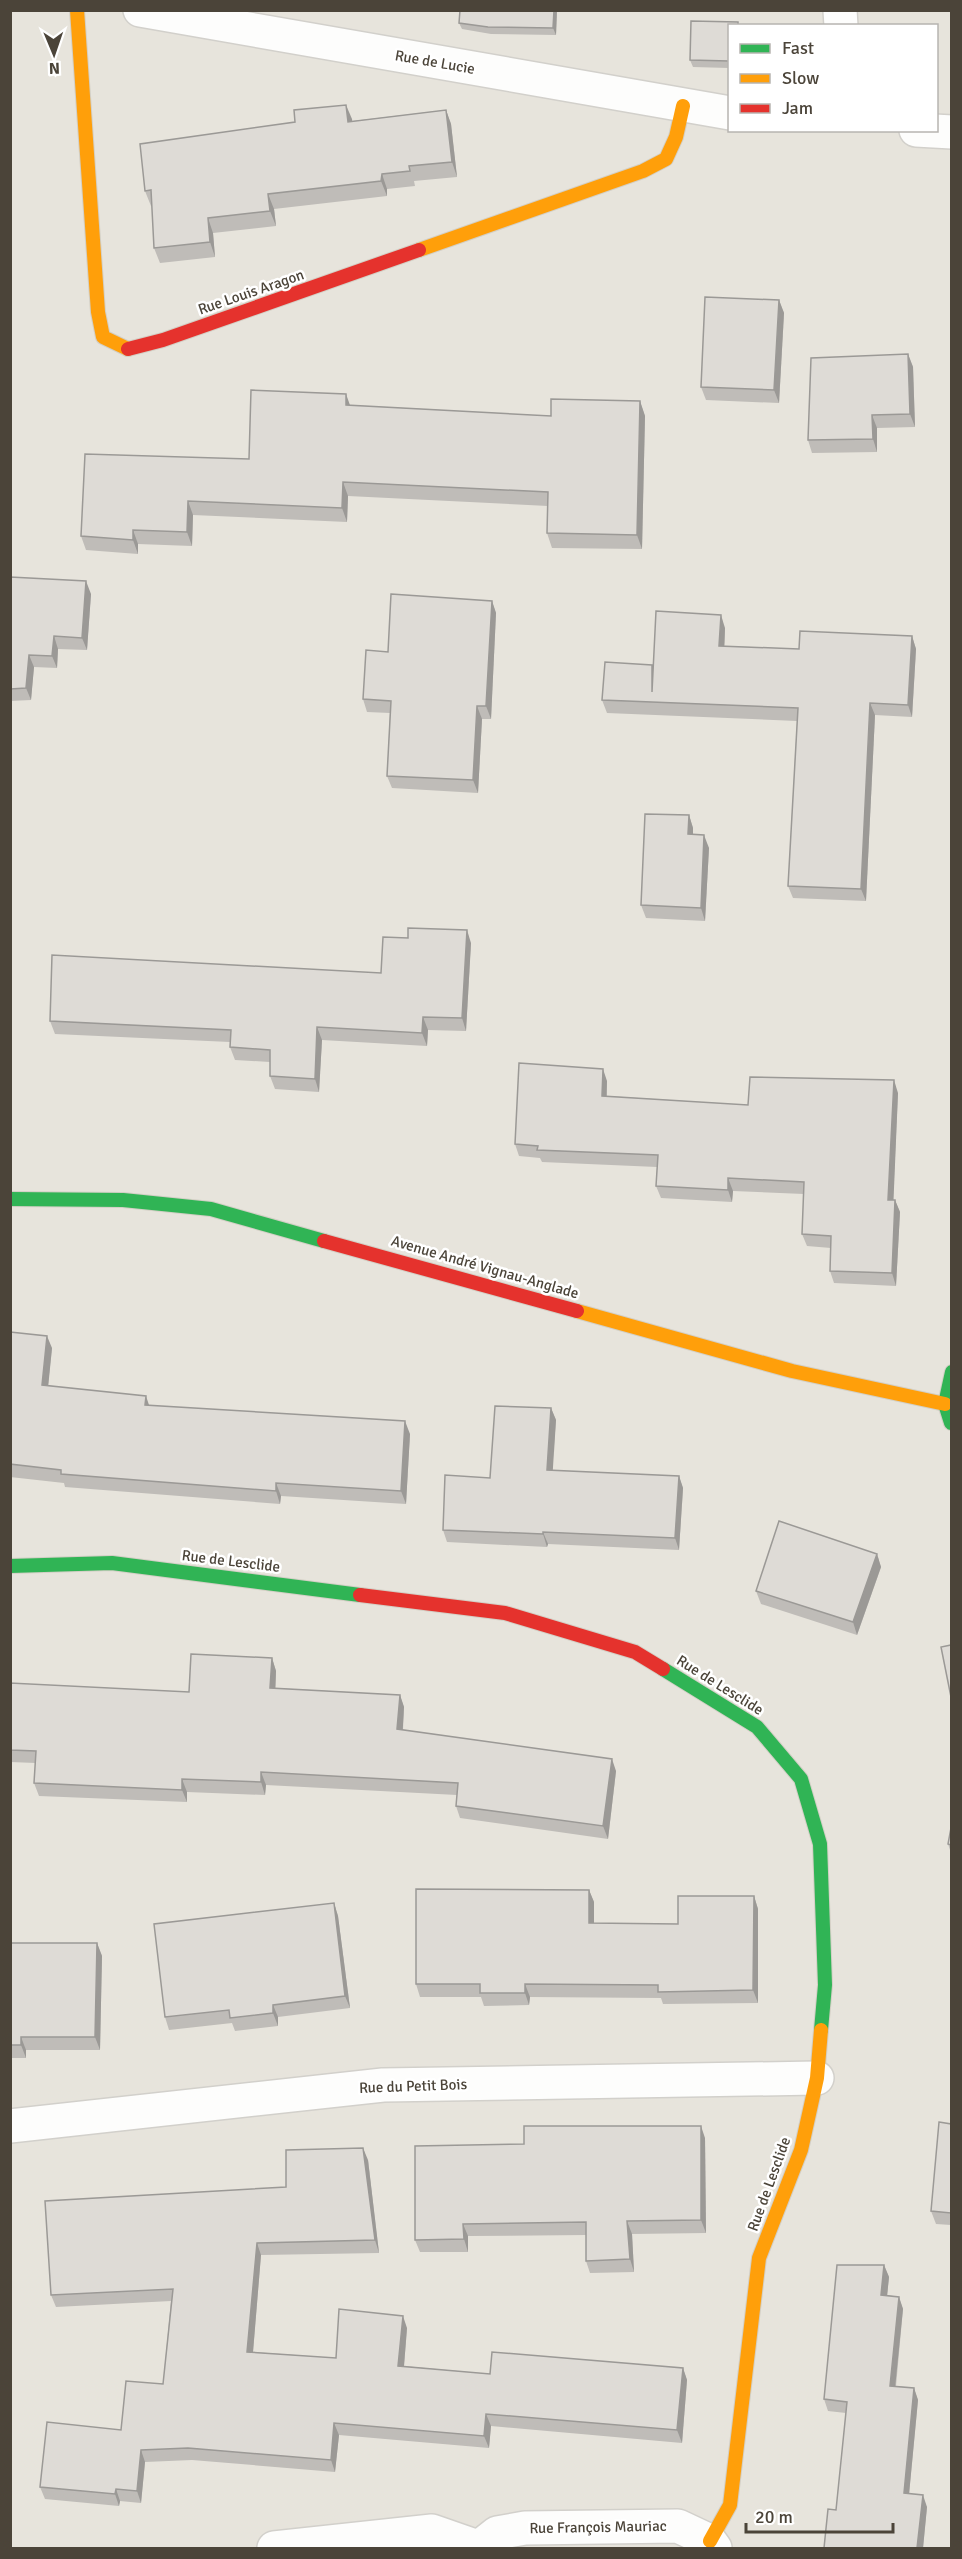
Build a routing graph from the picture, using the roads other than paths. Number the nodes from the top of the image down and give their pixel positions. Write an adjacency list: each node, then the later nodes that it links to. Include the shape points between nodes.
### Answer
1 (76, 10): 3 (street, Rue Louis Aragon, via 98,312 103,337 127,349 163,340 643,171 666,159)
2 (140, 10): 3 (street, Rue de Lucie)
3 (683, 106): 4 (street, Rue de Lucie)
4 (728, 113)
5 (10, 1199): 7 (street, Avenue André Vignau-Anglade, via 123,1200 211,1209 792,1371)
6 (951, 1372): 7 (street)
7 (945, 1404): 8 (street)
8 (951, 1425)
9 (10, 1566): 10 (street, Rue de Lesclide, via 112,1563 505,1613 635,1652 757,1726 801,1779 820,1844 825,1985)
10 (817, 2078): 11 (street, Rue du Petit Bois, via 383,2085); 12 (street, Rue de Lesclide, via 801,2150 759,2258 730,2505)
11 (10, 2126)
12 (713, 2545): 14 (street, Rue François Mauriac, via 678,2526 525,2528 497,2533)
13 (274, 2548): 14 (street, Rue François Mauriac, via 432,2531)
14 (478, 2548)

